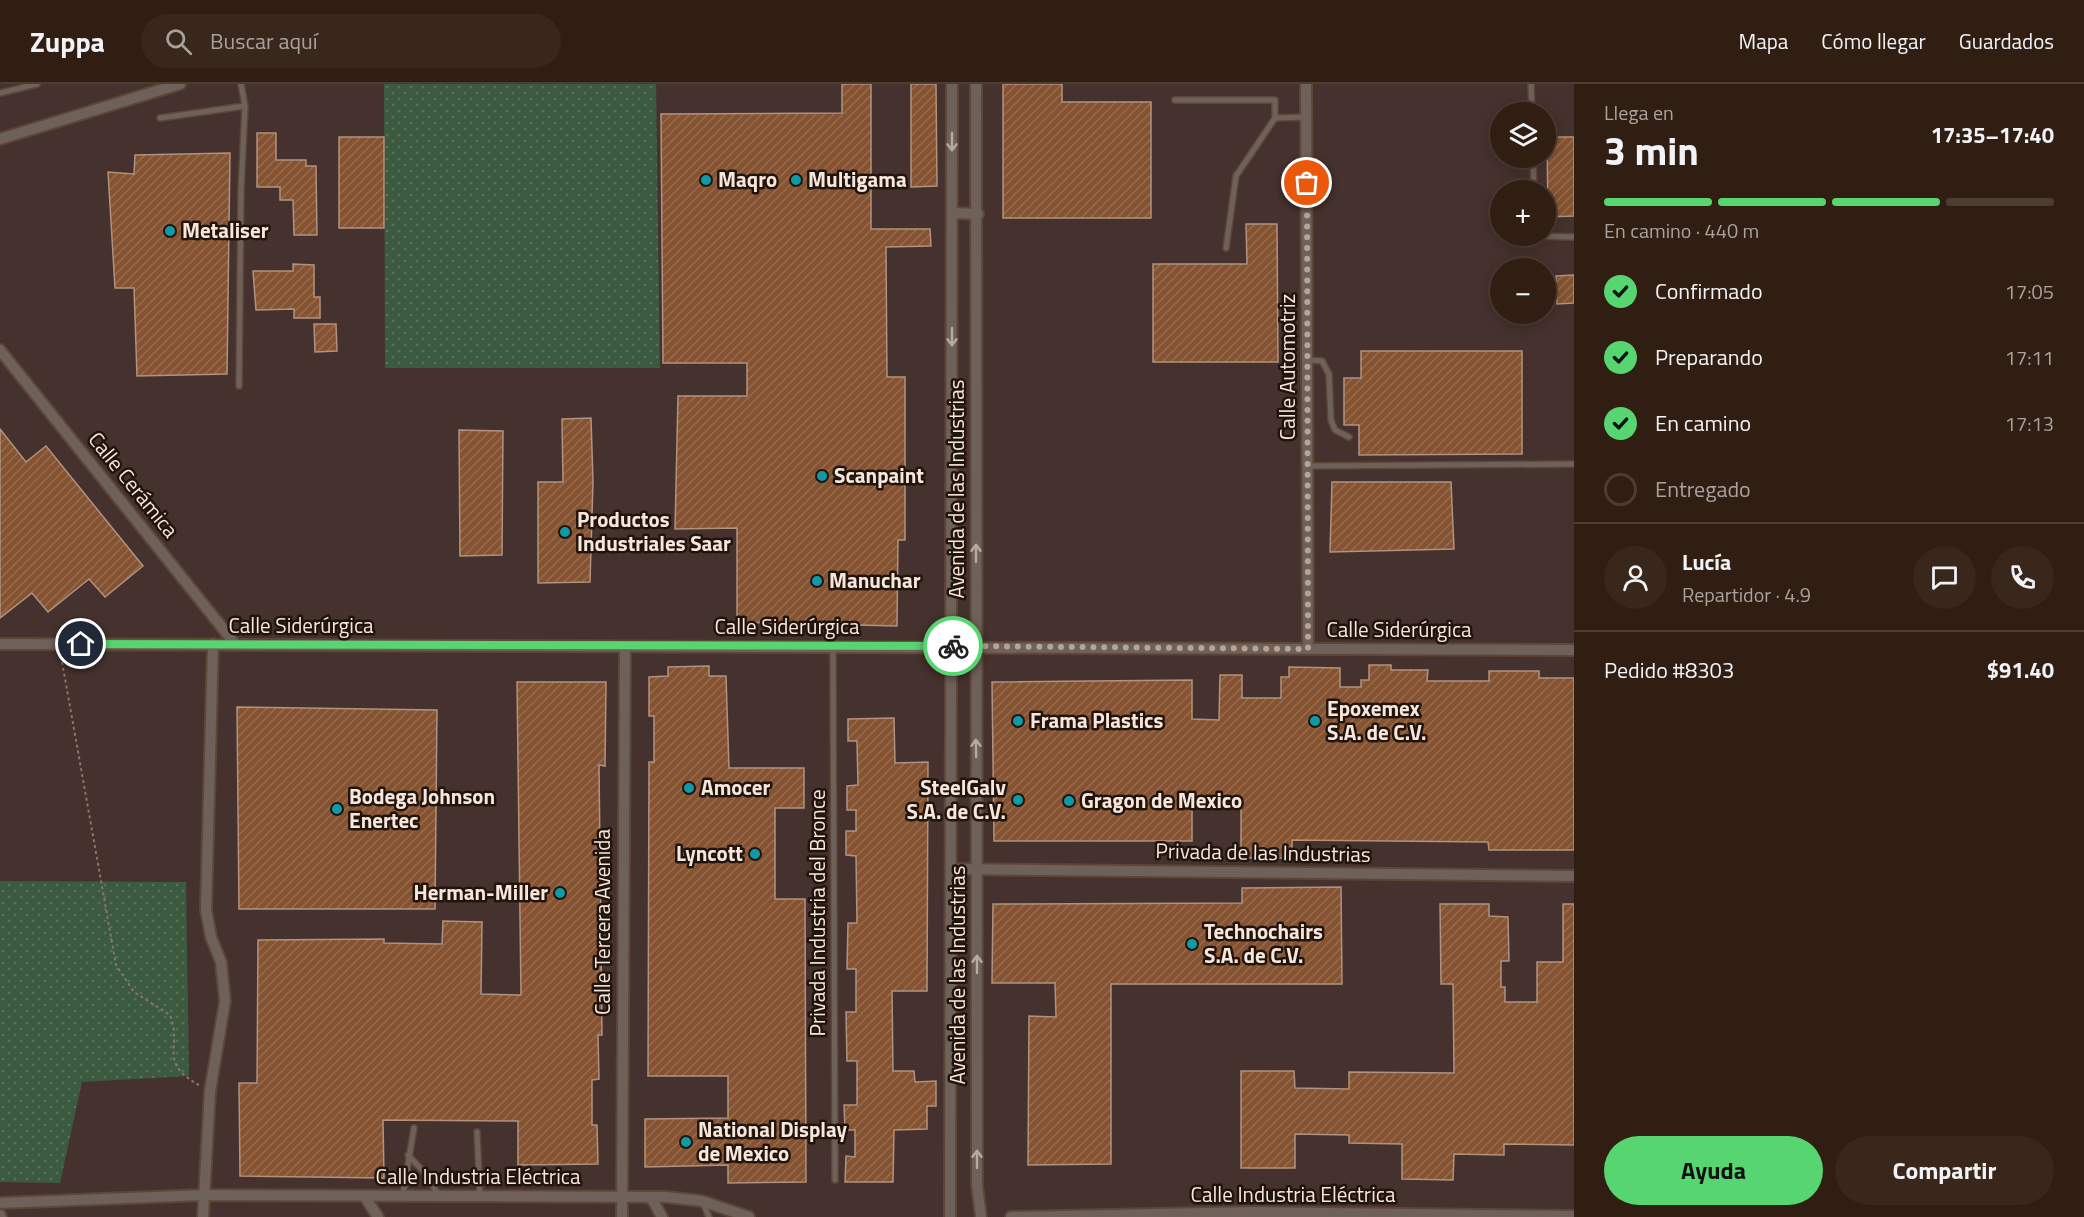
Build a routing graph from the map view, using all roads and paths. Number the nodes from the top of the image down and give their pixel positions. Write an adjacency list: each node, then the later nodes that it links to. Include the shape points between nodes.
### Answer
1 (37, 84): 8 (lane)
2 (180, 84): 15 (street)
3 (241, 84): 11 (lane)
4 (952, 84): 16 (street, Avenida de las Industrias, one-way to 16)
5 (976, 84): 17 (street, Avenida de las Industrias)
6 (1306, 84): 12 (street, Calle Automotriz)
7 (1531, 84): 10 (lane)
8 (0, 93)
9 (1175, 100): 14 (lane, via 1275,100)
10 (1532, 102)
11 (245, 106): 13 (lane); 23 (lane)
12 (1306, 117): 14 (lane); 22 (street, Calle Automotriz)
13 (160, 118)
14 (1275, 118): 20 (lane, via 1236,176)
15 (0, 139)
16 (953, 213): 17 (street); 32 (street, Avenida de las Industrias, one-way to 32)
17 (978, 213): 34 (street, Avenida de las Industrias, one-way to 17)
18 (1556, 236): 19 (lane)
19 (1574, 237)
20 (1226, 248)
21 (0, 350): 30 (street, Calle Cerámica)
22 (1308, 360): 24 (lane, via 1322,361 1326,366 1331,420 1335,430); 26 (street, Calle Automotriz)
23 (239, 386)
24 (1349, 437)
25 (1574, 465): 26 (lane)
26 (1308, 466): 35 (street, Calle Automotriz)
27 (0, 644): 28 (street, Calle Siderúrgica)
28 (59, 644): 29 (street, Calle Siderúrgica); 40 (path, via 116,965 134,992 170,1015 177,1068)
29 (213, 645): 30 (street, Calle Siderúrgica); 40 (street, via 206,910 221,962 225,1001)
30 (236, 645): 33 (street, Calle Siderúrgica)
31 (833, 646): 32 (street, Calle Siderúrgica); 33 (street, Calle Siderúrgica); 44 (lane, Privada Industria del Bronce)
32 (950, 646): 34 (street, Calle Siderúrgica); 37 (street, Avenida de las Industrias)
33 (625, 647): 46 (street, Calle Tercera Avenida)
34 (975, 647): 35 (street, Calle Siderúrgica); 38 (street, Avenida de las Industrias, one-way to 34)
35 (1308, 649): 36 (street, Calle Siderúrgica)
36 (1574, 650)
37 (951, 869): 38 (street, Privada de las Industrias); 61 (street, Avenida de las Industrias)
38 (978, 870): 39 (street, Privada de las Industrias); 62 (street, Avenida de las Industrias, one-way to 38, via 977,1185)
39 (1574, 876)
40 (210, 1091): 45 (street)
41 (414, 1128): 43 (lane)
42 (477, 1132): 50 (lane)
43 (408, 1155): 48 (lane); 49 (lane)
44 (835, 1180)
45 (204, 1196): 47 (street, Calle Industria Eléctrica); 53 (street, Calle Industria Eléctrica); 55 (street)
46 (621, 1196): 50 (street, Calle Industria Eléctrica); 51 (street, Calle Industria Eléctrica); 57 (street, Calle Tercera Avenida)
47 (365, 1197): 48 (street, Calle Industria Eléctrica); 56 (street)
48 (403, 1197): 49 (street, Calle Industria Eléctrica)
49 (440, 1197): 50 (street, Calle Industria Eléctrica)
50 (480, 1197)
51 (651, 1197): 52 (street, Calle Industria Eléctrica); 58 (street)
52 (702, 1201): 59 (lane); 60 (street, Calle Industria Eléctrica)
53 (0, 1203)
54 (1574, 1216): 64 (street, Calle Industria Eléctrica)
55 (203, 1217)
56 (378, 1217)
57 (622, 1217)
58 (662, 1217)
59 (709, 1217)
60 (749, 1217)
61 (950, 1217)
62 (981, 1217)
63 (1011, 1217): 64 (street, Calle Industria Eléctrica, via 1250,1212)
64 (1530, 1217)

